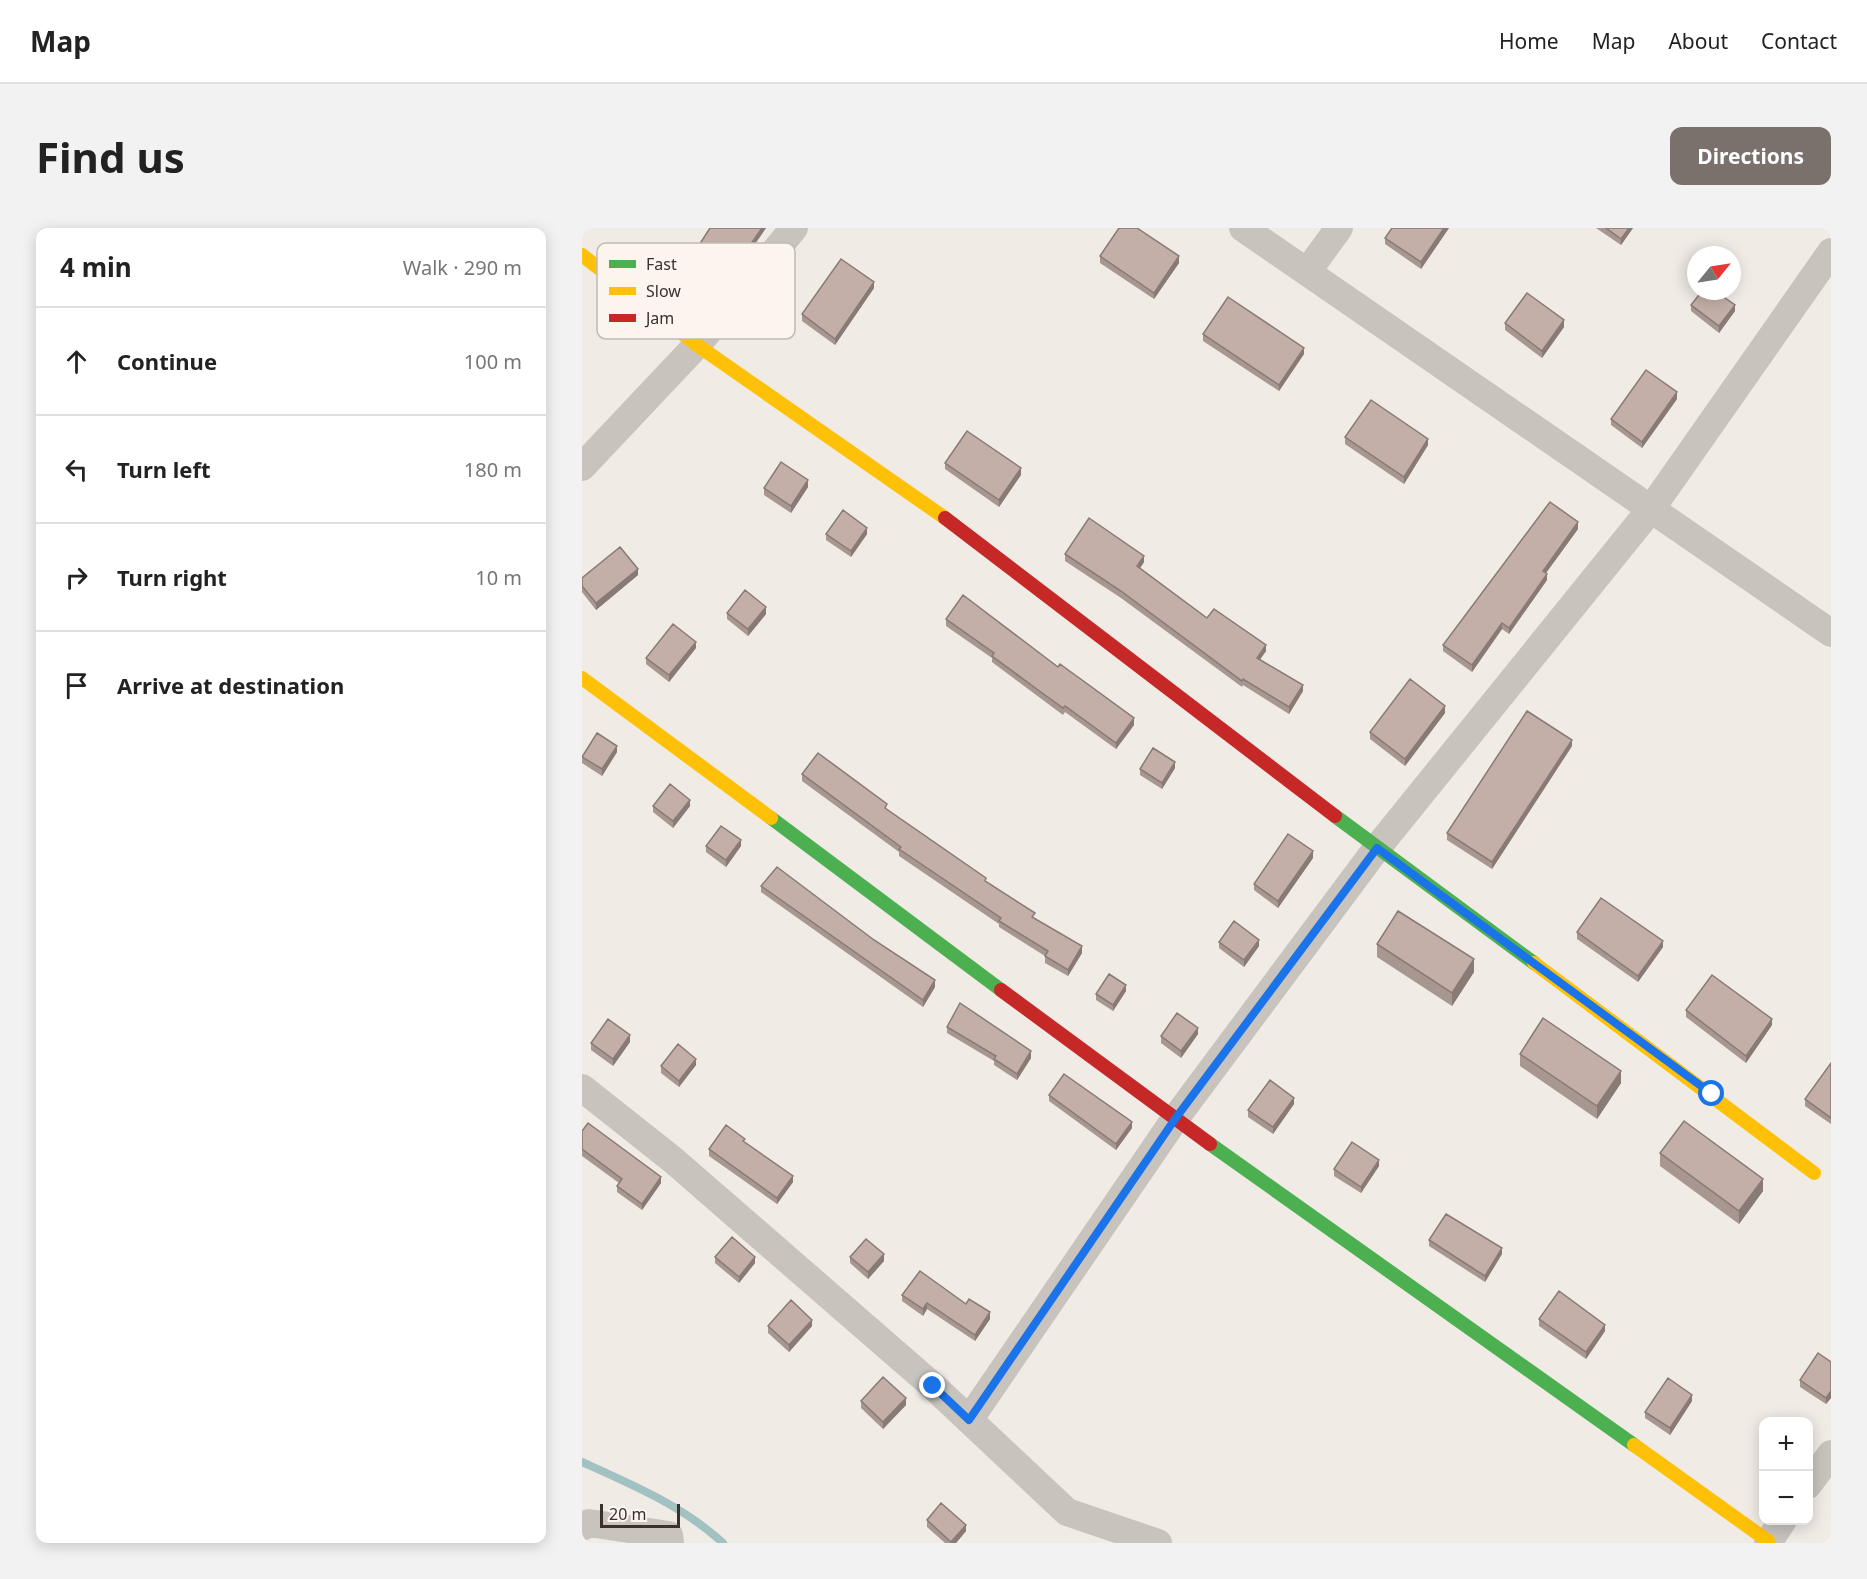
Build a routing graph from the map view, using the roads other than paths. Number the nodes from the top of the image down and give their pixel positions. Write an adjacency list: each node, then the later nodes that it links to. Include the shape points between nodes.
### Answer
1 (794, 228): 4 (street)
2 (1243, 228): 8 (street)
3 (1339, 228): 8 (street)
4 (782, 243)
5 (1831, 252): 13 (street)
6 (582, 255): 7 (street)
7 (597, 267)
8 (1307, 272): 13 (street)
9 (689, 339): 11 (street)
10 (702, 339): 11 (street)
11 (697, 345): 12 (street); 16 (street, via 938,512)
12 (582, 466)
13 (1651, 509): 14 (street); 16 (street)
14 (1831, 633)
15 (582, 678): 18 (street)
16 (1377, 848): 18 (street); 19 (street)
17 (582, 1088): 20 (street, via 673,1160)
18 (1175, 1119): 20 (street); 24 (street)
19 (1814, 1173)
20 (969, 1420): 26 (street, via 1067,1512)
21 (1831, 1454): 22 (street)
22 (1813, 1479)
23 (582, 1527): 25 (street, via 590,1523 669,1535)
24 (1773, 1535)
25 (670, 1543)
26 (1158, 1543)

